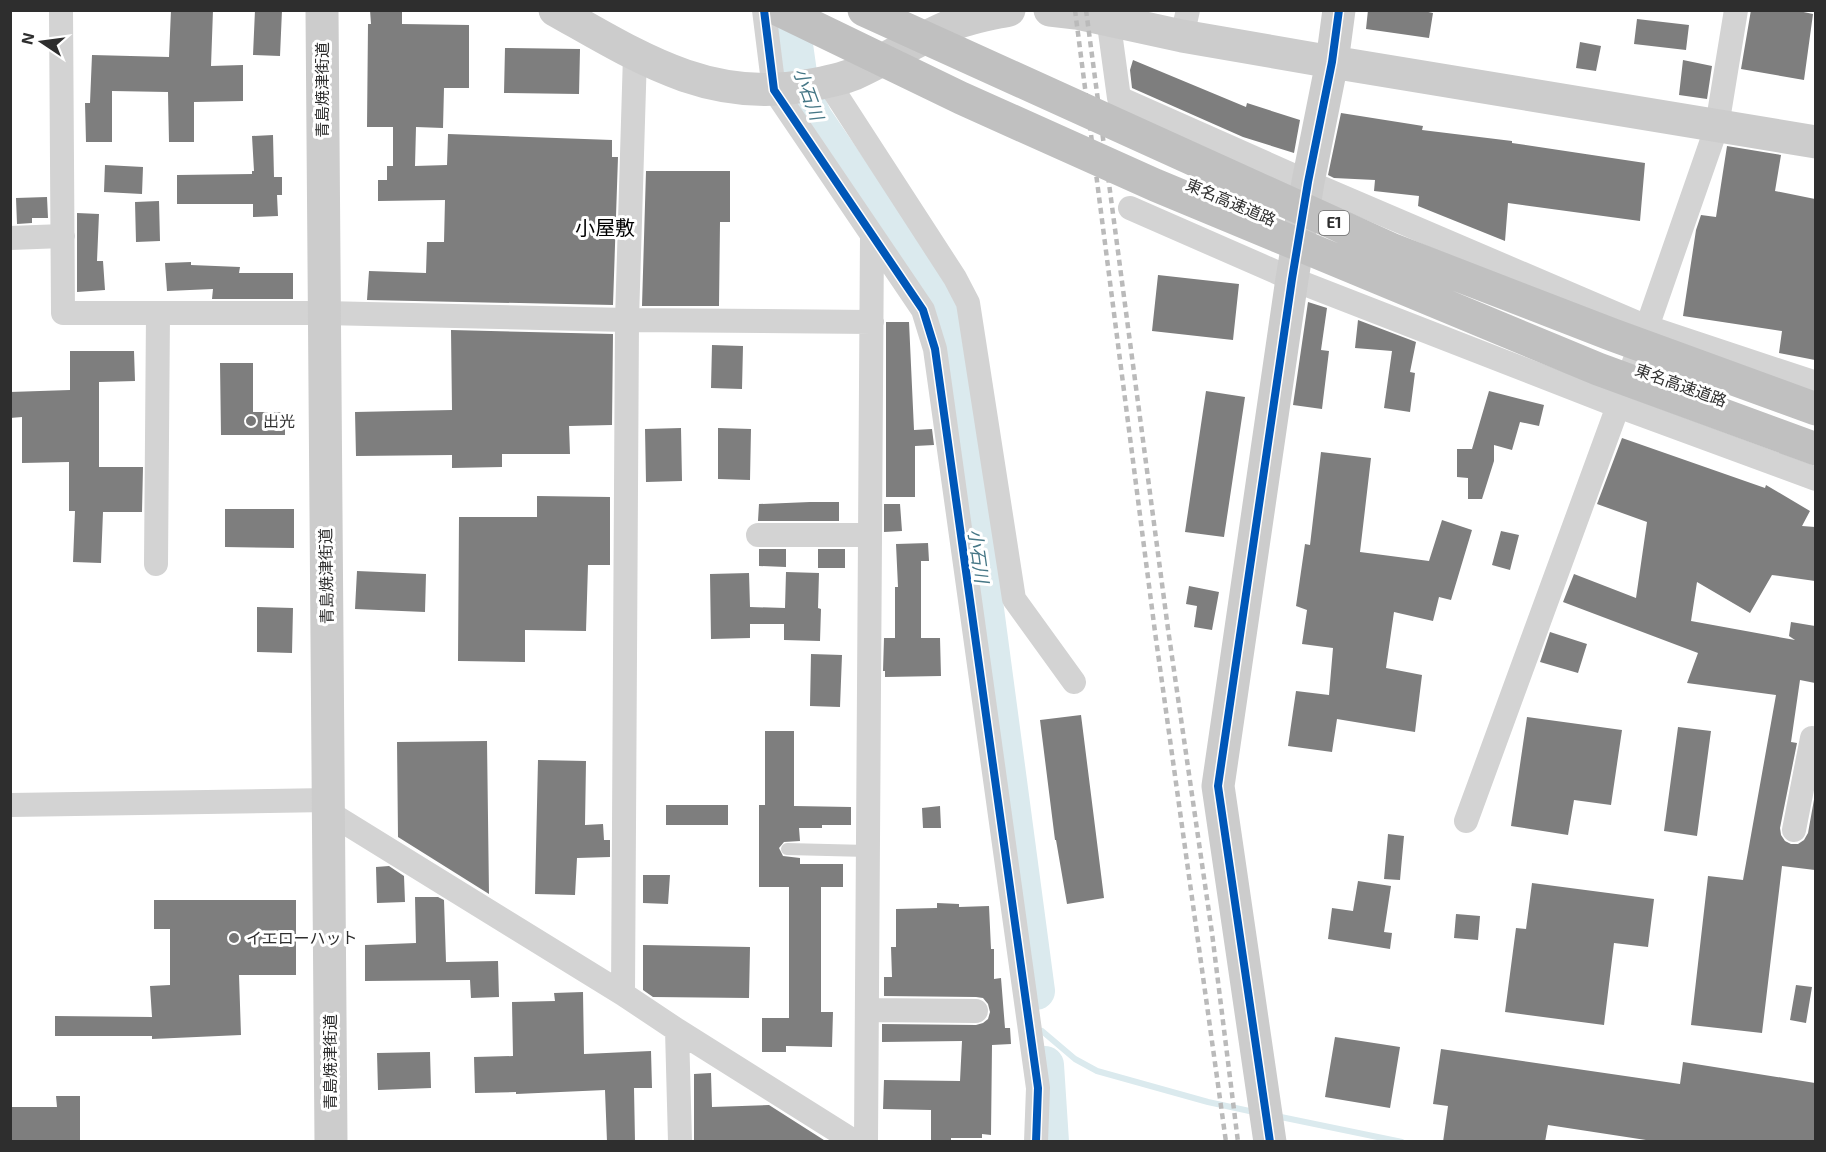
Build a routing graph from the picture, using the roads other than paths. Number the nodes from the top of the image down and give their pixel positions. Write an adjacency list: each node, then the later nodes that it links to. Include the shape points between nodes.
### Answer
1 (62, 10): 23 (street)
2 (322, 10): 27 (street, 青島焼津街道)
3 (555, 10): 14 (street)
4 (764, 10): 17 (street)
5 (779, 10): 34 (highway, 東名高速道路 / E1, bridge, via 1155,185 1598,369)
6 (864, 10): 33 (highway, 東名高速道路 / E1, bridge, via 1393,250)
7 (1009, 10): 12 (street)
8 (1050, 10): 11 (street)
9 (1339, 10): 15 (street)
10 (1736, 10): 18 (street)
11 (1107, 15): 13 (street); 20 (street, via 1119,98)
12 (951, 17): 16 (street, via 852,75)
13 (1185, 23): 15 (street)
14 (635, 55): 17 (street, via 671,72 720,86); 28 (street)
15 (1332, 62): 18 (street); 20 (street)
16 (828, 82): 17 (street); 39 (street, via 968,303 1014,599)
17 (780, 90): 22 (street)
18 (1717, 126): 19 (street); 30 (street)
19 (1815, 142)
20 (1308, 182): 25 (street); 30 (street)
21 (1130, 208): 25 (street)
22 (872, 235): 29 (street); 55 (street, via 923,310 935,349 1038,1088)
23 (63, 236): 24 (street); 26 (street, via 63,313)
24 (10, 238)
25 (1292, 279): 32 (street); 56 (street, via 1218,786)
26 (158, 313): 27 (street); 38 (street)
27 (324, 313): 28 (street); 42 (street, 青島焼津街道)
28 (627, 320): 29 (street); 47 (street)
29 (872, 322): 37 (street)
30 (1647, 327): 31 (street); 32 (street)
31 (1815, 384)
32 (1618, 406): 35 (street); 43 (street)
33 (1815, 409)
34 (1815, 449)
35 (1815, 479)
36 (758, 535): 37 (street)
37 (870, 535): 46 (street)
38 (156, 564)
39 (1074, 682)
40 (1815, 739): 44 (street, via 1812,738)
41 (10, 805): 42 (street)
42 (328, 806): 47 (street); 51 (street, 青島焼津街道)
43 (1466, 821)
44 (1794, 830)
45 (787, 849): 46 (lane)
46 (868, 851): 48 (street)
47 (623, 994): 50 (street)
48 (867, 1010): 49 (street); 54 (street)
49 (976, 1011)
50 (677, 1030): 52 (street); 53 (street)
51 (331, 1142)
52 (680, 1142)
53 (855, 1142)
54 (866, 1142)
55 (1036, 1142)
56 (1270, 1142)

